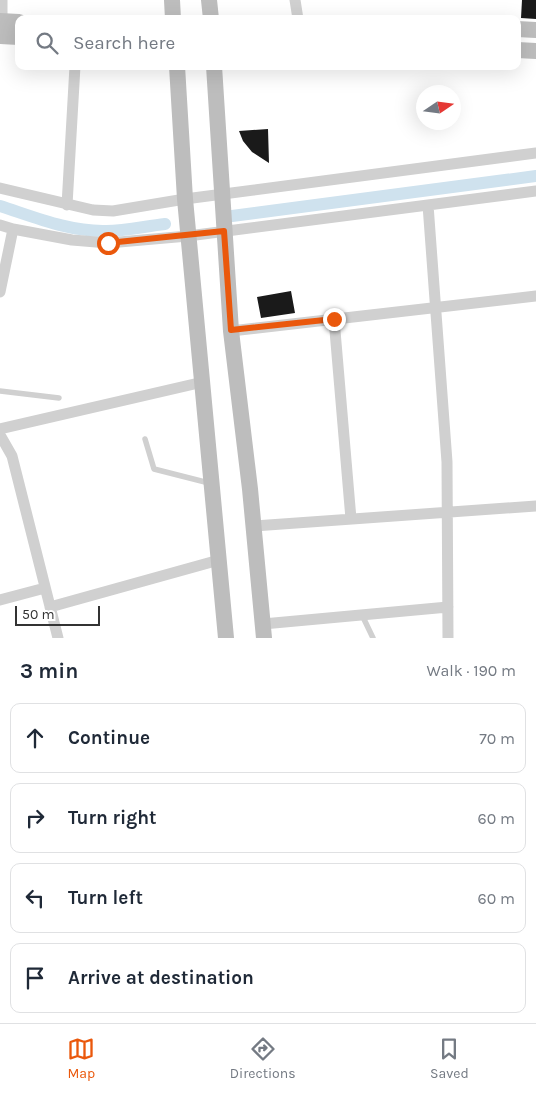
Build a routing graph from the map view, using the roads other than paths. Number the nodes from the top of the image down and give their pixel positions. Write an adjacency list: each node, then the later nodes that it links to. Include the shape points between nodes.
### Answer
1 (2, 0): 9 (street)
2 (172, 0): 5 (street)
3 (209, 0): 6 (street)
4 (295, 0): 7 (street)
5 (173, 15)
6 (211, 15)
7 (297, 15)
8 (15, 23): 9 (street)
9 (1, 26): 12 (street)
10 (521, 29): 11 (street)
11 (536, 30)
12 (15, 35)
13 (521, 50): 14 (street)
14 (536, 51)
15 (75, 70): 23 (street)
16 (177, 70): 22 (street)
17 (214, 70): 21 (street)
18 (536, 153): 21 (street)
19 (0, 188): 23 (street)
20 (536, 190): 24 (street)
21 (222, 195): 22 (street); 27 (street)
22 (185, 199): 23 (street, via 114,211); 28 (street)
23 (67, 204)
24 (428, 205): 27 (street); 31 (street)
25 (0, 225): 26 (street)
26 (13, 229): 28 (street, via 108,243); 29 (street)
27 (224, 231): 28 (street); 33 (street)
28 (188, 236): 34 (street)
29 (0, 292)
30 (536, 296): 31 (street)
31 (436, 307): 32 (street); 42 (street)
32 (334, 319): 33 (street); 43 (street)
33 (231, 330): 44 (street)
34 (203, 382): 37 (street); 40 (street)
35 (0, 391): 36 (lane)
36 (60, 398)
37 (0, 430)
38 (0, 435): 46 (street, via 12,456)
39 (145, 439): 40 (lane, via 154,469)
40 (212, 484): 45 (street)
41 (536, 506): 42 (street)
42 (448, 512): 43 (street); 48 (street)
43 (351, 519): 44 (street)
44 (254, 526): 51 (street)
45 (219, 560): 49 (street); 53 (street)
46 (45, 588): 47 (street); 49 (street)
47 (0, 600)
48 (448, 606): 50 (street); 55 (street)
49 (50, 607): 52 (street)
50 (362, 615): 51 (street); 54 (lane)
51 (264, 631)
52 (58, 638)
53 (226, 638)
54 (372, 638)
55 (448, 638)

